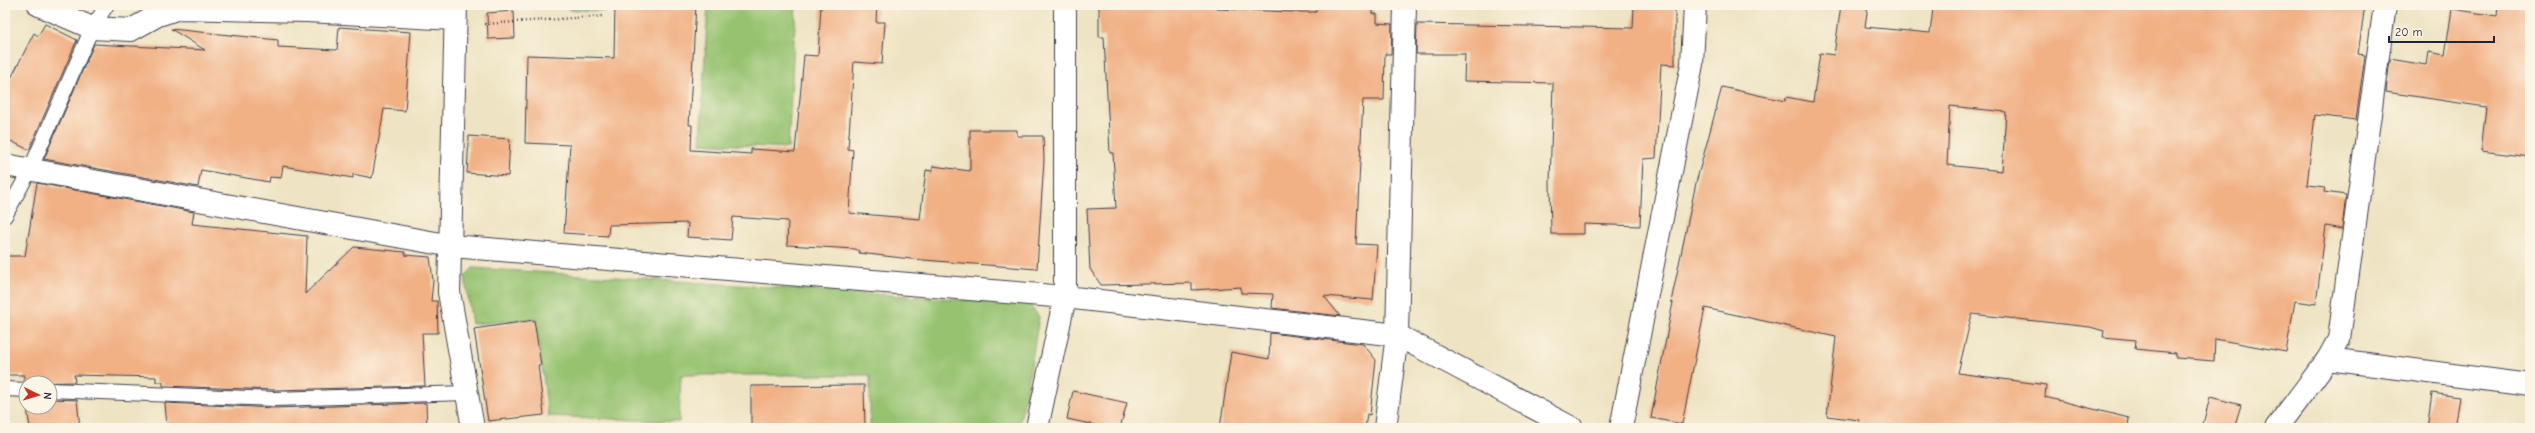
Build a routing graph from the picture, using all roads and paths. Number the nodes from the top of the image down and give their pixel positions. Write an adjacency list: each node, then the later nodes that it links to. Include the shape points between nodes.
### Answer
1 (39, 5): 10 (street)
2 (107, 5): 10 (lane)
3 (1065, 5): 15 (street)
4 (1405, 5): 16 (street)
5 (1695, 5): 27 (street, via 1692,64)
6 (2385, 5): 17 (street, via 2339,339)
7 (456, 12): 10 (street, via 179,8 158,15 131,30); 14 (street)
8 (604, 16): 9 (path)
9 (482, 23)
10 (92, 28): 12 (lane)
11 (5, 165): 12 (street)
12 (30, 170): 13 (lane); 14 (street)
13 (5, 216)
14 (452, 246): 15 (street); 22 (street, via 449,292)
15 (1066, 297): 16 (street); 24 (street)
16 (1397, 335): 25 (street); 26 (street)
17 (2328, 359): 18 (street); 28 (street)
18 (2530, 385)
19 (5, 389): 20 (lane)
20 (18, 390)
21 (58, 390): 22 (lane, via 275,399)
22 (466, 393): 23 (street)
23 (473, 428)
24 (1037, 428)
25 (1385, 428)
26 (1572, 428)
27 (1621, 428)
28 (2276, 428)

